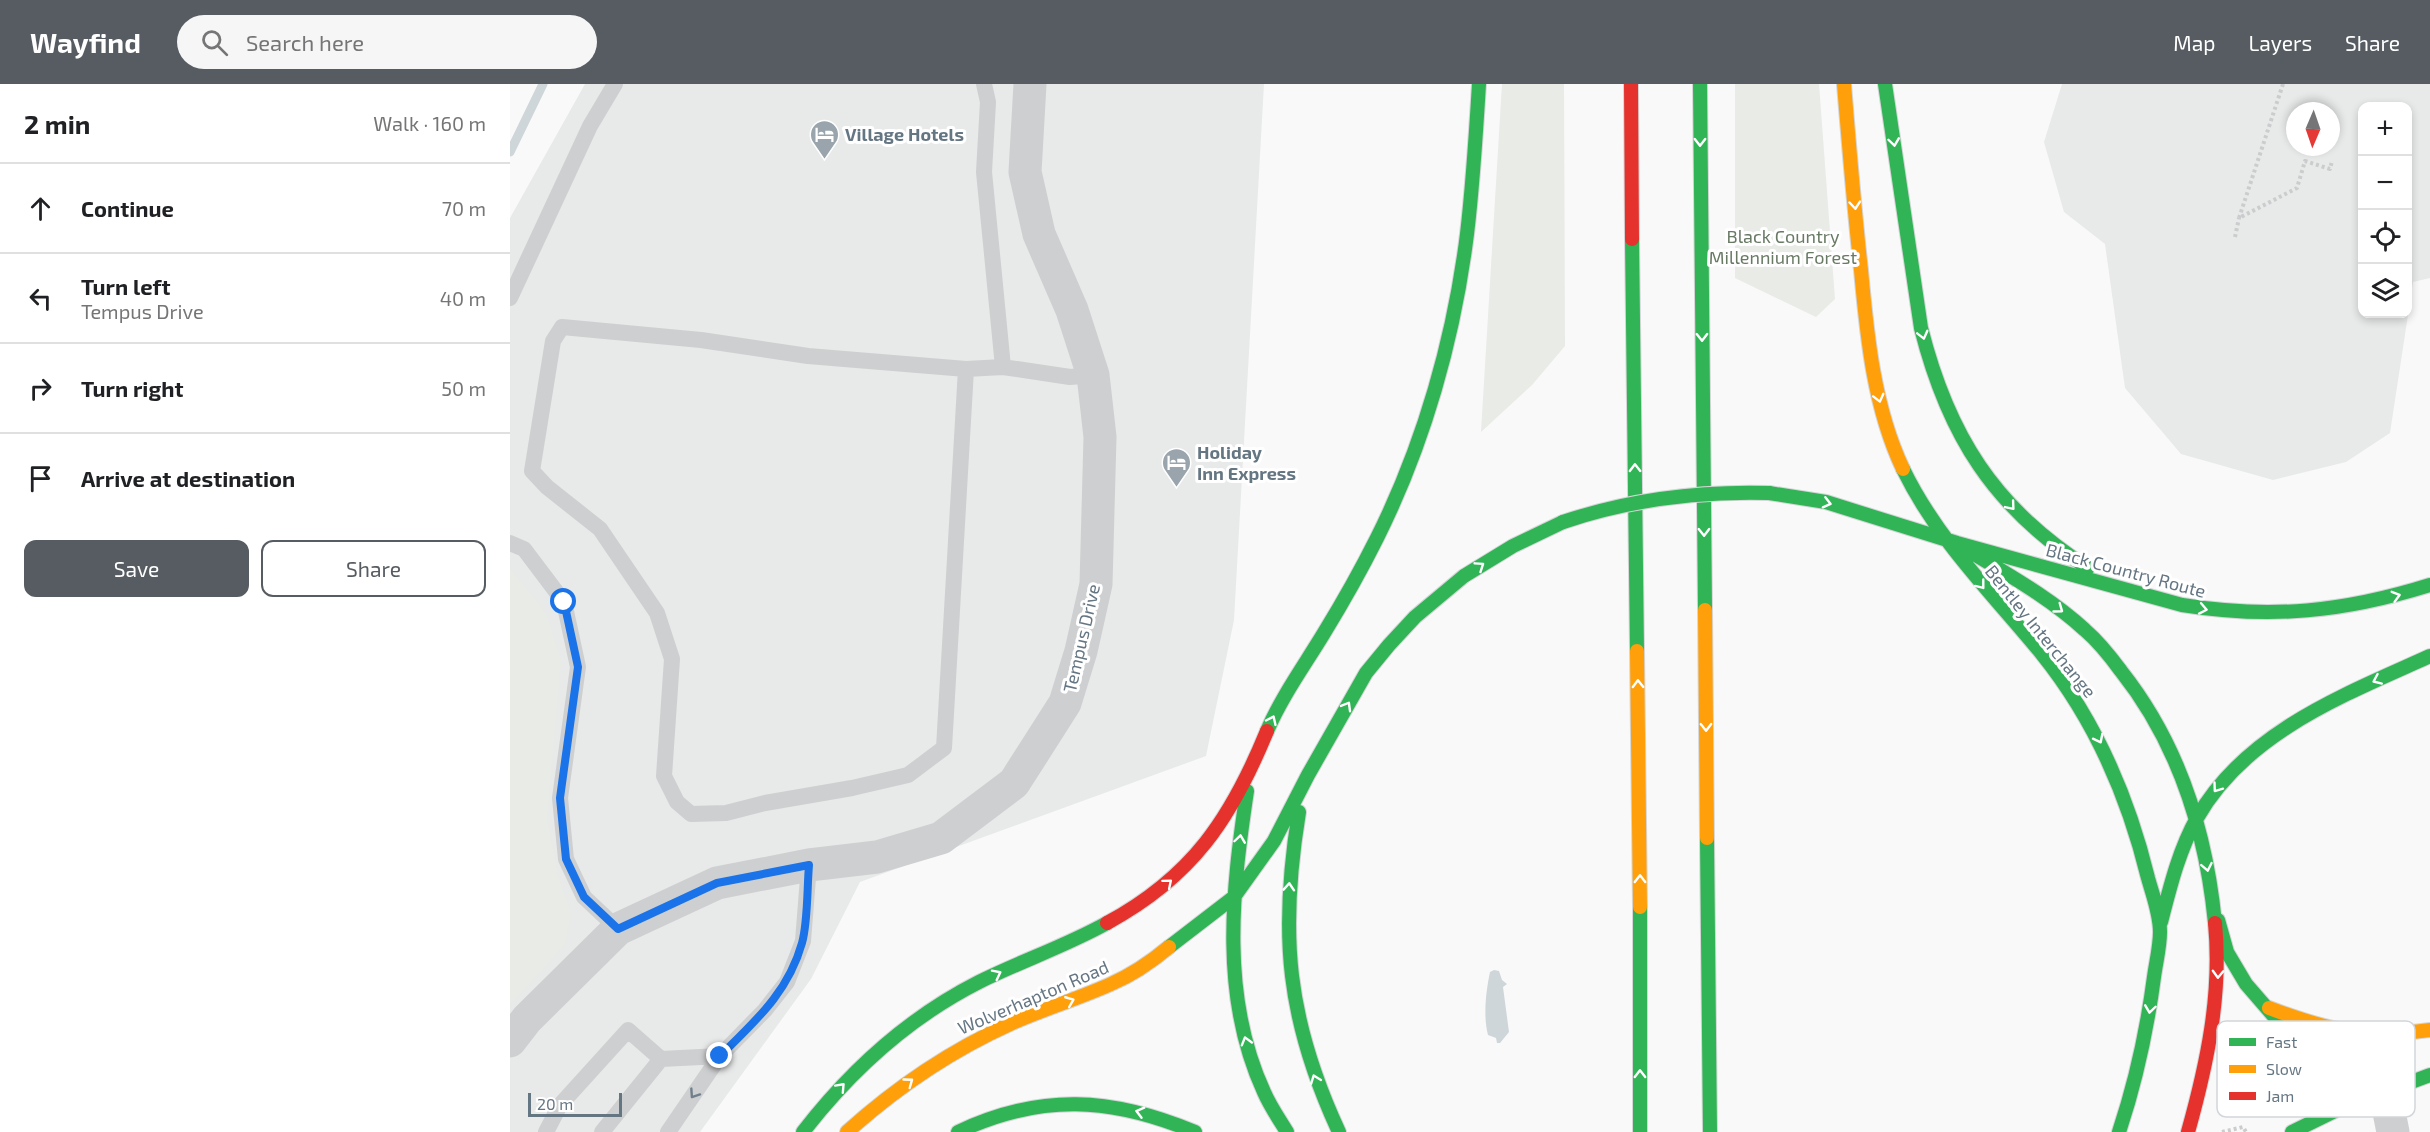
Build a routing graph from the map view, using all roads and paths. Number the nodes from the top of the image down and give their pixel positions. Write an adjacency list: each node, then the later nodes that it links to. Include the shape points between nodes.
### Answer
1 (615, 84): 13 (lane, via 590,126)
2 (984, 84): 14 (lane, via 988,102 984,172)
3 (1030, 84): 16 (street, Tempus Drive, via 1025,172 1039,234 1072,310)
4 (1479, 84): 22 (main road, one-way to 4, via 1275,713 1362,567 1418,440 1442,357 1464,255)
5 (1631, 84): 51 (main road, one-way to 5)
6 (1700, 84): 52 (main road, one-way to 52)
7 (1844, 84): 17 (main road, Bentley Interchange, one-way to 17, via 1866,324 1879,397 1899,460 1924,508)
8 (1885, 84): 20 (main road, one-way to 20, via 1921,329 1954,423 1979,464 2028,525 2079,563)
9 (2283, 84): 11 (path)
10 (2332, 161): 11 (path, via 2330,169 2305,161 2297,188)
11 (2239, 218): 12 (path)
12 (2235, 237)
13 (510, 298)
14 (1003, 367): 15 (lane); 16 (lane, via 1070,377)
15 (966, 369): 15 (lane, via 808,356 701,340 562,327 553,341 532,471 600,529 657,613 672,659 664,776 677,802 691,814 726,813 908,775 944,748)
16 (1093, 375): 25 (street, Tempus Drive, via 1100,437 1095,584 1065,703 1014,783 941,838 877,857)
17 (1951, 541): 20 (main road, Black Country Route); 23 (main road, one-way to 17, bridge, via 1366,673 1415,617 1464,576 1563,522 1657,496 1711,491 1769,493 1826,502); 24 (main road, one-way to 24, via 2054,605 2101,645 2154,720); 29 (main road, Bentley Interchange, one-way to 29, via 1983,589 2040,652 2091,723 2134,825)
18 (510, 543): 28 (lane, via 524,549 564,602 578,667 560,798 566,859 584,897)
19 (2430, 585): 20 (main road, Black Country Route, one-way to 19, via 2215,612 2300,614 2365,605)
20 (2146, 595)
21 (2430, 656): 24 (main road, one-way to 24, via 2328,702 2282,728 2227,774)
22 (1252, 766): 26 (main road, one-way to 22); 45 (main road, one-way to 22, via 855,1072 913,1021 1006,969 1099,930 1168,883 1203,850)
23 (1308, 775): 26 (main road, via 1274,840); 50 (main road, one-way to 23, via 1305,1050 1288,956 1291,861)
24 (2198, 818): 27 (main road, one-way to 27); 29 (main road, via 2175,872)
25 (809, 865): 28 (street, Tempus Drive, via 717,883); 36 (lane, via 803,941 788,981)
26 (1234, 897): 46 (main road, Wolverhapton Road, one-way to 26, via 873,1108 944,1057 1145,966); 49 (main road, one-way to 26, via 1264,1097 1238,1010)
27 (2216, 915): 30 (main road, via 2227,952); 54 (main road, one-way to 54, via 2218,967 2212,1040)
28 (618, 929): 35 (street, Tempus Drive, via 527,1018)
29 (2160, 930): 53 (main road, Bentley Interchange, one-way to 53, via 2141,1060)
30 (2264, 1006): 31 (main road); 32 (main road)
31 (2277, 1021)
32 (2302, 1021)
33 (2430, 1030): 34 (main road)
34 (2415, 1032)
35 (510, 1041)
36 (720, 1056): 37 (lane); 44 (lane, one-way to 44)
37 (661, 1059): 42 (lane, via 628,1030 560,1104); 43 (lane)
38 (2430, 1075): 39 (main road)
39 (2415, 1081)
40 (2323, 1117): 57 (main road)
41 (2390, 1117): 58 (street)
42 (546, 1132)
43 (602, 1132)
44 (668, 1132)
45 (803, 1132)
46 (848, 1132)
47 (958, 1132): 48 (main road, one-way to 47, via 1138,1112 1086,1104 1016,1111)
48 (1195, 1132)
49 (1287, 1132)
50 (1339, 1132)
51 (1640, 1132)
52 (1710, 1132)
53 (2120, 1132)
54 (2188, 1132)
55 (2222, 1132): 56 (path, via 2242,1127)
56 (2246, 1132)
57 (2292, 1132)
58 (2393, 1132)

